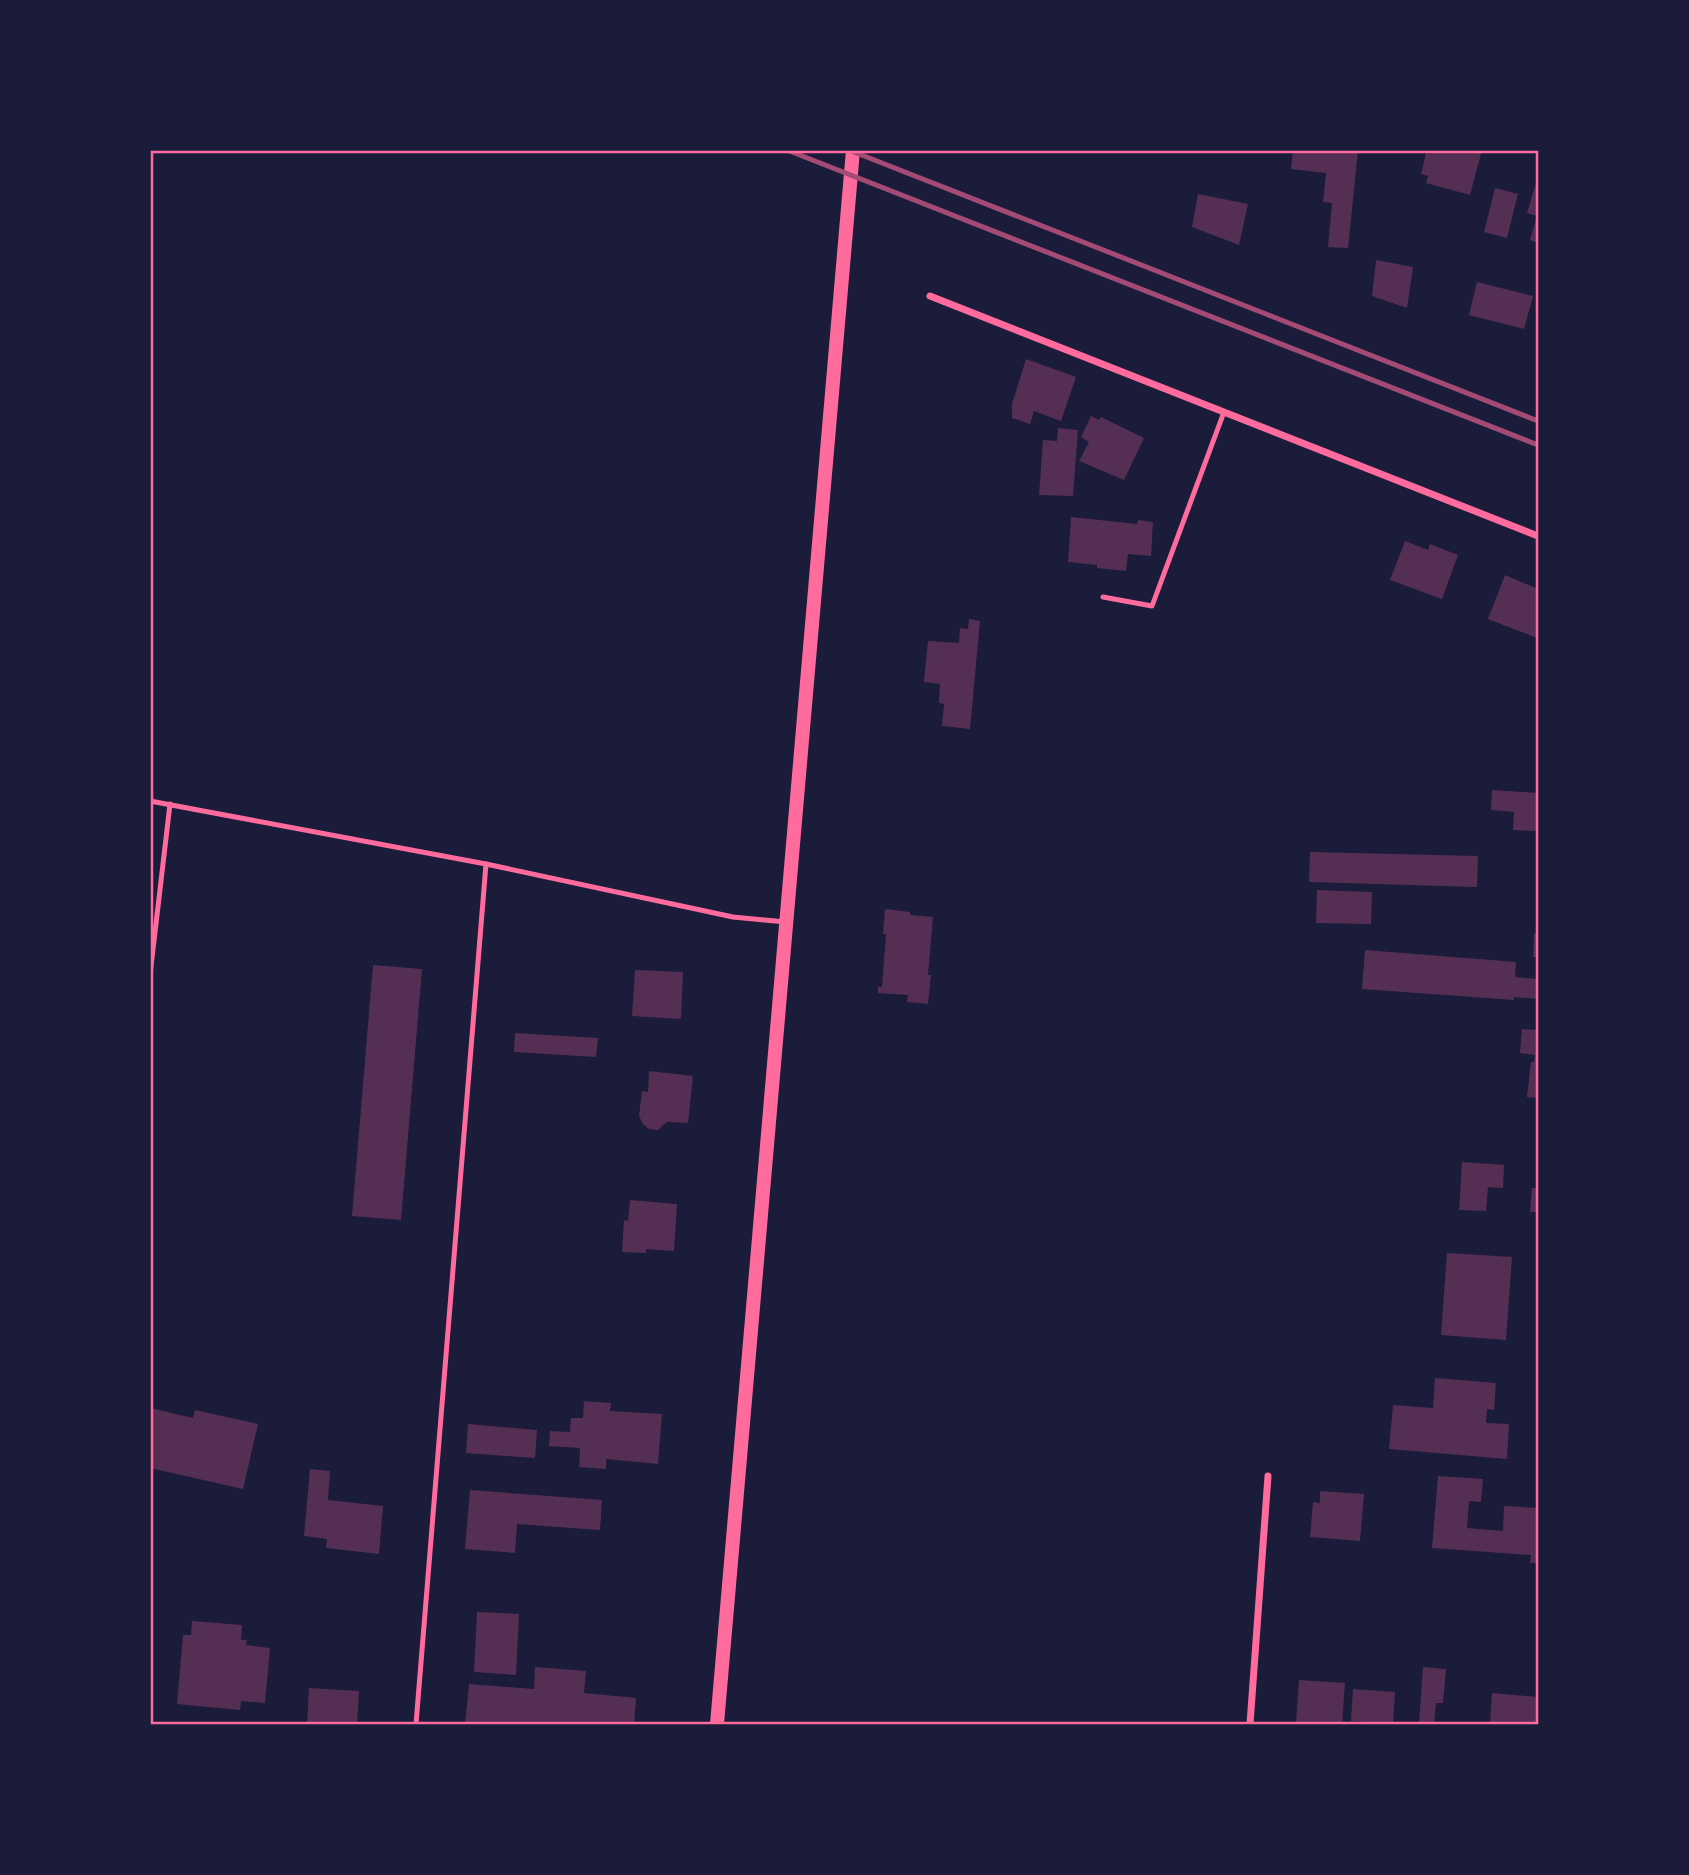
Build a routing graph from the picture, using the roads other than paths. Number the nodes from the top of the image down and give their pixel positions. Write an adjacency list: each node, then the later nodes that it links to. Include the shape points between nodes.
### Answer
1 (853, 150): 9 (main road)
2 (930, 296): 3 (street)
3 (1224, 412): 4 (street); 5 (lane, via 1152,606)
4 (1538, 536)
5 (1103, 597)
6 (150, 801): 7 (lane)
7 (170, 804): 8 (lane); 10 (lane)
8 (486, 864): 9 (lane, via 733,917); 12 (lane)
9 (787, 922): 13 (main road)
10 (150, 975)
11 (1268, 1476): 14 (street)
12 (416, 1724)
13 (717, 1724)
14 (1250, 1724)

